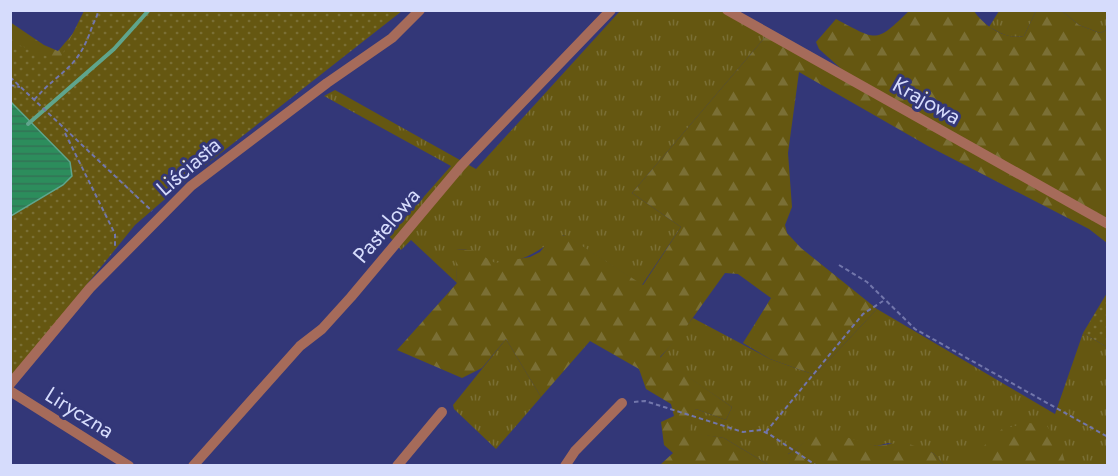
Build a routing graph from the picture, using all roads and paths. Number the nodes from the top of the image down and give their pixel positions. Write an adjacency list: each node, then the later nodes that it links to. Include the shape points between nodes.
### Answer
1 (420, 10): 10 (street, Liściasta, via 392,38 228,156)
2 (611, 10): 22 (street, Pastelowa, via 462,166 351,297 300,346)
3 (727, 10): 11 (street, Krajowa)
4 (99, 11): 8 (path, via 78,58)
5 (10, 77): 7 (path)
6 (10, 85): 7 (path)
7 (23, 88): 8 (path)
8 (34, 100): 9 (path)
9 (64, 130): 10 (path); 12 (path, via 115,234)
10 (158, 217): 12 (street, Liściasta)
11 (1107, 224)
12 (114, 264): 15 (street, Liściasta)
13 (839, 265): 14 (path, via 867,282)
14 (884, 300): 19 (path, via 863,314); 20 (path, via 915,329)
15 (10, 384)
16 (10, 391): 21 (street, Liryczna)
17 (622, 403): 19 (path, via 645,401 743,432); 24 (street)
18 (442, 412): 23 (street)
19 (766, 432): 25 (path)
20 (1107, 437)
21 (129, 465)
22 (193, 465)
23 (397, 465)
24 (565, 465)
25 (817, 465)

